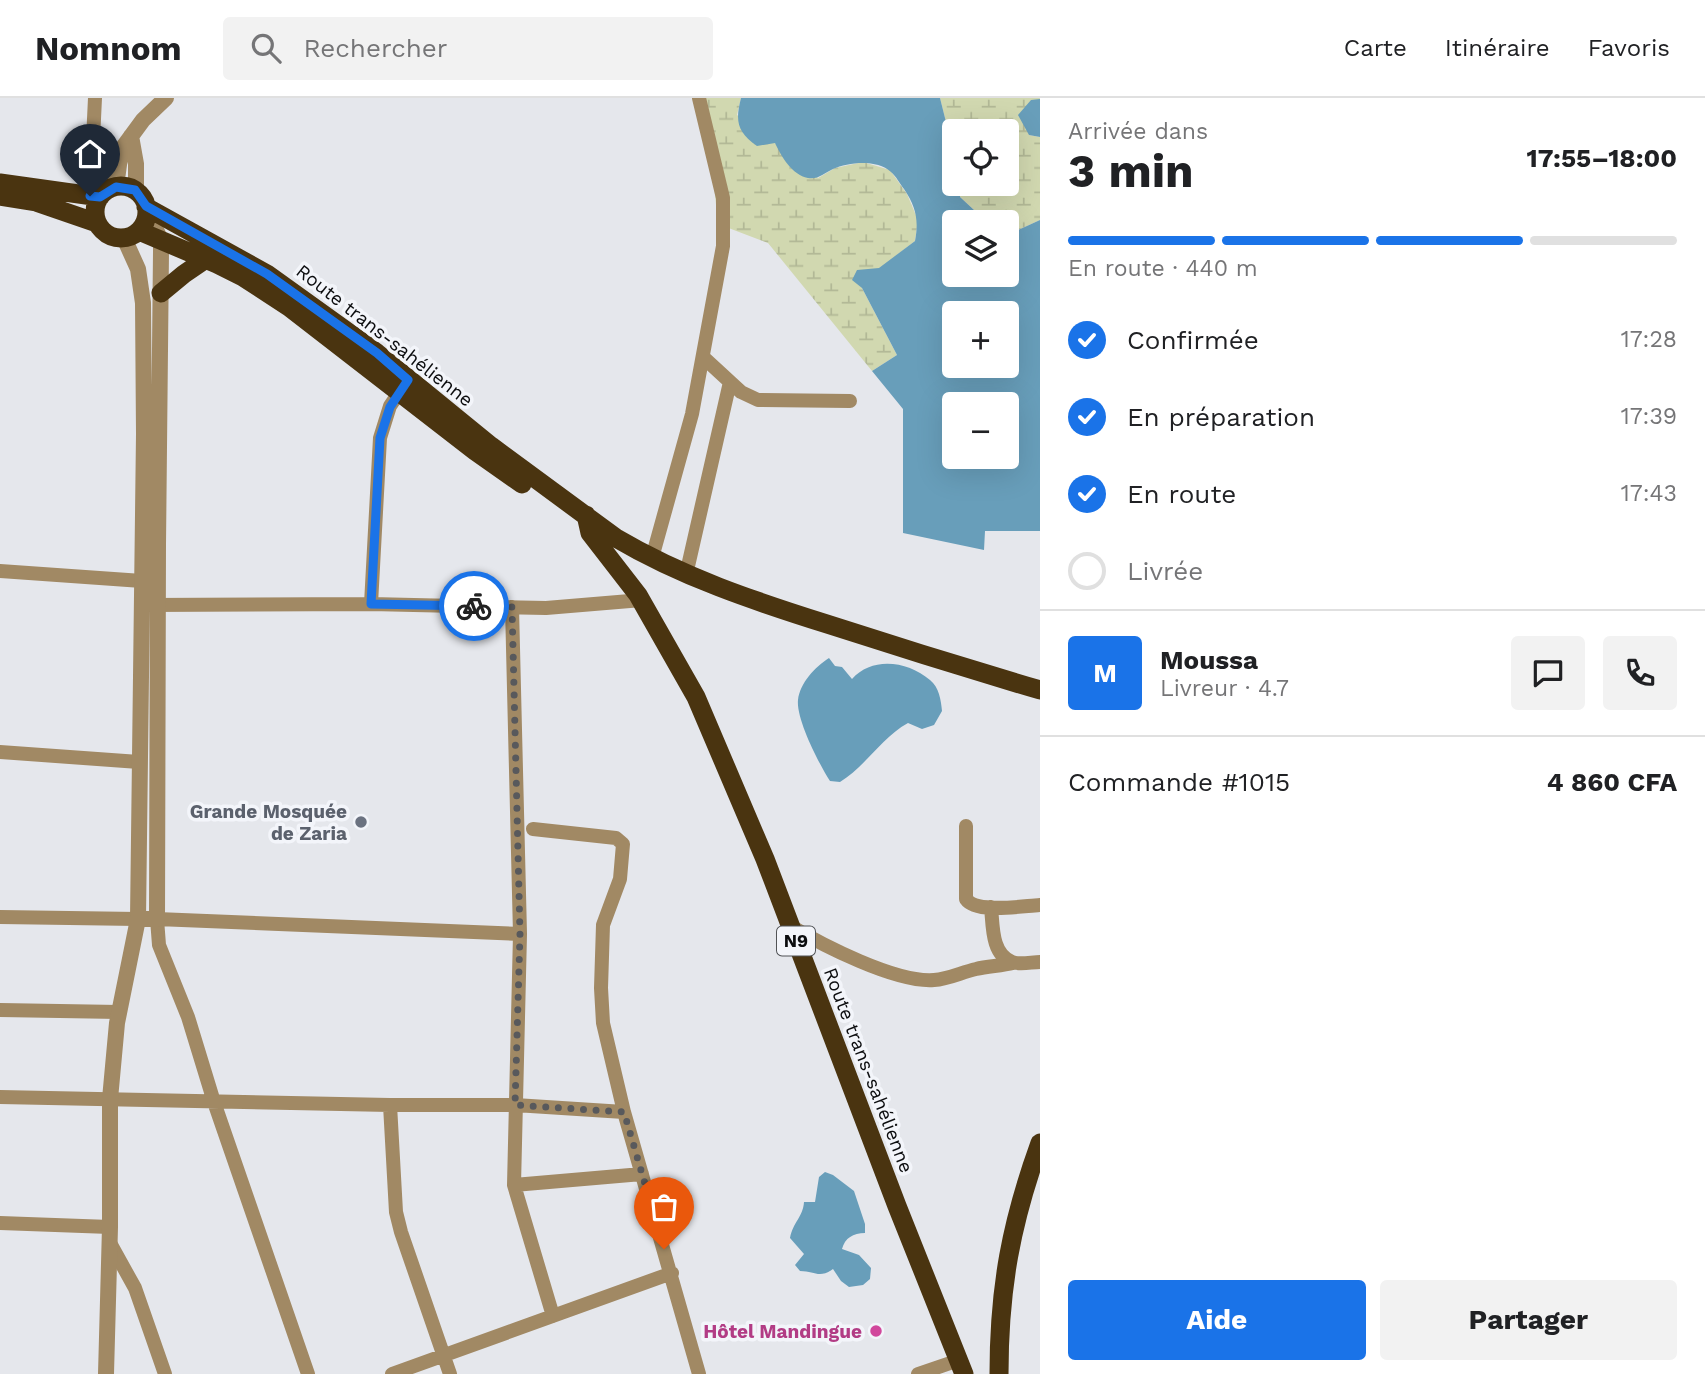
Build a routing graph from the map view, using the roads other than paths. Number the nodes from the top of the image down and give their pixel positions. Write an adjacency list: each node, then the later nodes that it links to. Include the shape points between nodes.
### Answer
1 (95, 98): 5 (street, via 93,140)
2 (166, 98): 5 (street, via 131,136 136,164)
3 (699, 98): 12 (street, via 724,217)
4 (0, 183): 5 (highway, Route trans-sahélienne / N9)
5 (119, 194): 7 (highway, via 95,211); 8 (highway, via 146,219); 9 (street); 14 (highway, Route trans-sahélienne / N9, via 267,274 377,353)
6 (0, 196): 7 (highway, Route trans-sahélienne / N9, via 36,202)
7 (97, 223): 8 (highway, Route trans-sahélienne / N9, via 108,235)
8 (131, 235): 9 (highway, Route trans-sahélienne / N9); 20 (street, via 142,282)
9 (161, 241): 10 (highway, Route trans-sahélienne / N9); 11 (street)
10 (206, 259): 11 (highway); 14 (highway, Route trans-sahélienne / N9, via 243,277)
11 (161, 293): 23 (street)
12 (703, 356): 13 (street); 17 (street, via 682,454)
13 (730, 382): 15 (street, via 758,400); 19 (street)
14 (404, 386): 16 (highway, Route trans-sahélienne / N9, via 491,446); 22 (street, via 385,416 380,438)
15 (850, 401)
16 (587, 522): 17 (highway, Route trans-sahélienne / N9); 21 (highway, Route trans-sahélienne / N9)
17 (652, 558): 19 (highway, Route trans-sahélienne / N9)
18 (0, 571): 20 (street)
19 (686, 575): 25 (highway, Route trans-sahélienne / N9)
20 (142, 581): 23 (street)
21 (642, 600): 24 (street); 35 (highway, Route trans-sahélienne / N9, via 696,697)
22 (371, 604): 23 (street); 24 (street)
23 (150, 605): 27 (street); 34 (street)
24 (512, 607): 36 (street)
25 (1040, 690)
26 (0, 752): 27 (street)
27 (139, 762): 33 (street)
28 (967, 826): 31 (street, via 966,899 979,908)
29 (533, 829): 46 (street, via 616,838 623,845 620,879 603,925 601,988 603,1023)
30 (1040, 905): 31 (street)
31 (991, 907): 38 (street, via 998,951)
32 (0, 917): 33 (street)
33 (138, 919): 34 (street); 40 (street)
34 (157, 919): 36 (street); 43 (street, via 159,945 188,1017)
35 (789, 925): 38 (street, via 868,964 921,979 942,979); 55 (highway, Route trans-sahélienne / N9)
36 (520, 934): 45 (street)
37 (1040, 962): 38 (street)
38 (1013, 963)
39 (0, 1010): 40 (street)
40 (119, 1012): 42 (street)
41 (0, 1097): 42 (street)
42 (110, 1100): 43 (street); 51 (street)
43 (214, 1102): 44 (street); 58 (street)
44 (390, 1105): 45 (street); 54 (street, via 396,1212)
45 (515, 1105): 46 (street); 49 (street)
46 (624, 1112): 48 (street)
47 (1040, 1143): 63 (highway, via 1013,1227 999,1328)
48 (642, 1174): 49 (street); 52 (street)
49 (514, 1185): 53 (street)
50 (0, 1223): 51 (street)
51 (110, 1235): 56 (street); 57 (street, via 135,1287)
52 (672, 1273): 53 (street); 61 (street)
53 (553, 1317): 54 (street)
54 (444, 1357): 59 (street); 60 (street)
55 (961, 1367): 62 (street)
56 (106, 1374)
57 (165, 1374)
58 (308, 1374)
59 (392, 1374)
60 (450, 1374)
61 (699, 1374)
62 (918, 1374)
63 (999, 1374)

